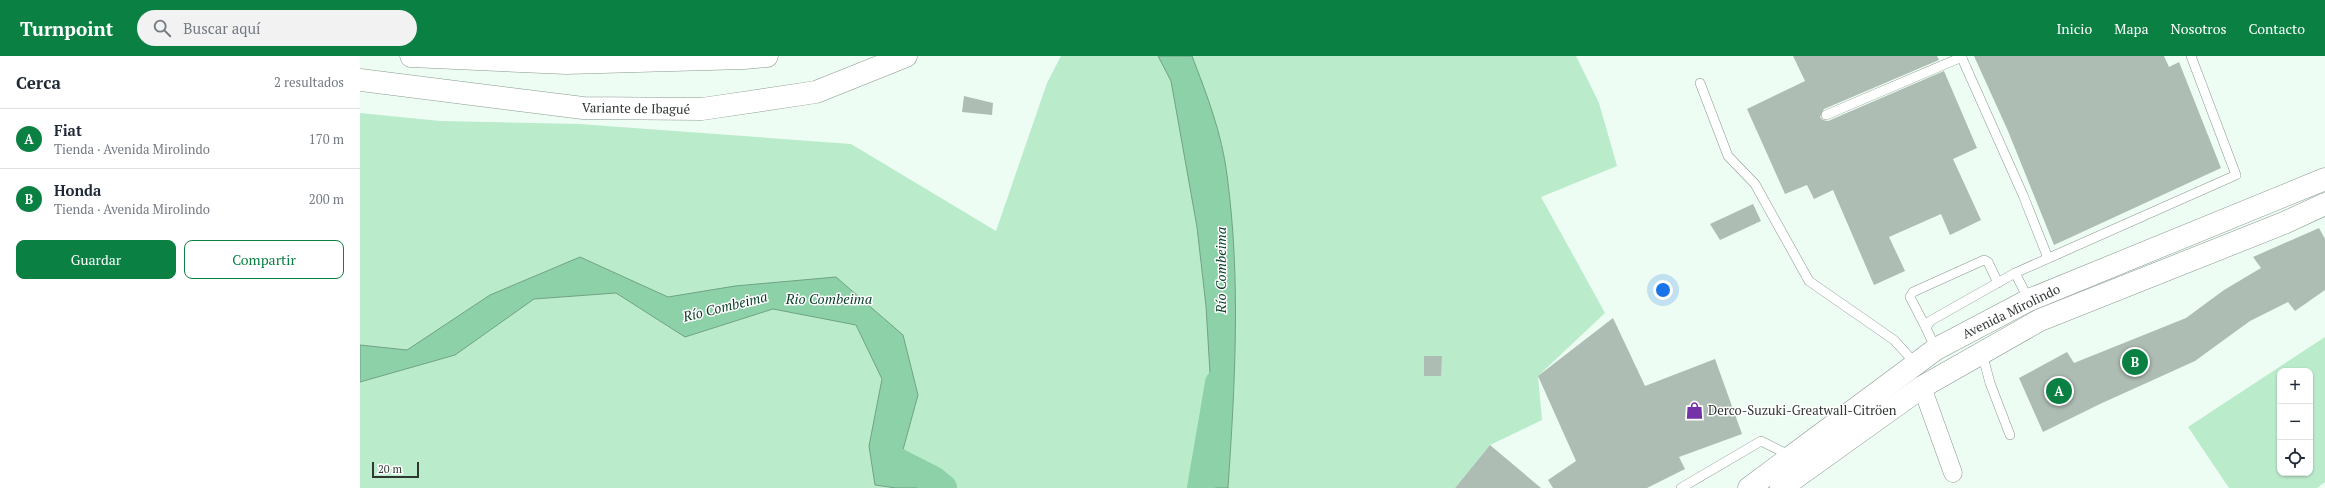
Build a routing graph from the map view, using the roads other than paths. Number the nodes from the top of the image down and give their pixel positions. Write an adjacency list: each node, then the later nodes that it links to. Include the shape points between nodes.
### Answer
1 (410, 56): 5 (main road, via 566,63)
2 (767, 56): 5 (main road)
3 (906, 56): 7 (main road, Variante de Ibagué, via 816,92 702,108 583,108)
4 (2191, 56): 12 (lane, via 2236,175)
5 (741, 57)
6 (1961, 57): 9 (lane); 12 (lane, via 2023,195)
7 (360, 80)
8 (1700, 83): 19 (lane, via 1728,156 1755,184 1809,280 1894,340)
9 (1826, 115)
10 (2325, 179): 15 (main road, Avenida Mirolindo)
11 (2325, 204): 18 (main road, Avenida Mirolindo, via 2284,223 2040,320)
12 (2048, 258): 13 (lane)
13 (2015, 273): 14 (lane); 15 (lane)
14 (1998, 283): 16 (lane, via 1930,321); 16 (lane, via 1988,262 1984,260 1913,292 1910,297 1912,303)
15 (2029, 300): 17 (main road, Avenida Mirolindo)
16 (1926, 328): 17 (lane)
17 (1936, 349): 19 (main road, Avenida Mirolindo)
18 (1982, 353): 20 (main road, Avenida Mirolindo); 21 (lane, via 1990,383)
19 (1915, 363): 22 (main road, Avenida Mirolindo)
20 (1922, 387): 23 (street); 26 (main road, Avenida Mirolindo)
21 (2010, 435)
22 (1792, 457): 24 (lane, via 1761,441); 25 (main road, Avenida Mirolindo)
23 (1953, 473)
24 (1681, 488)
25 (1749, 488)
26 (1781, 488)

